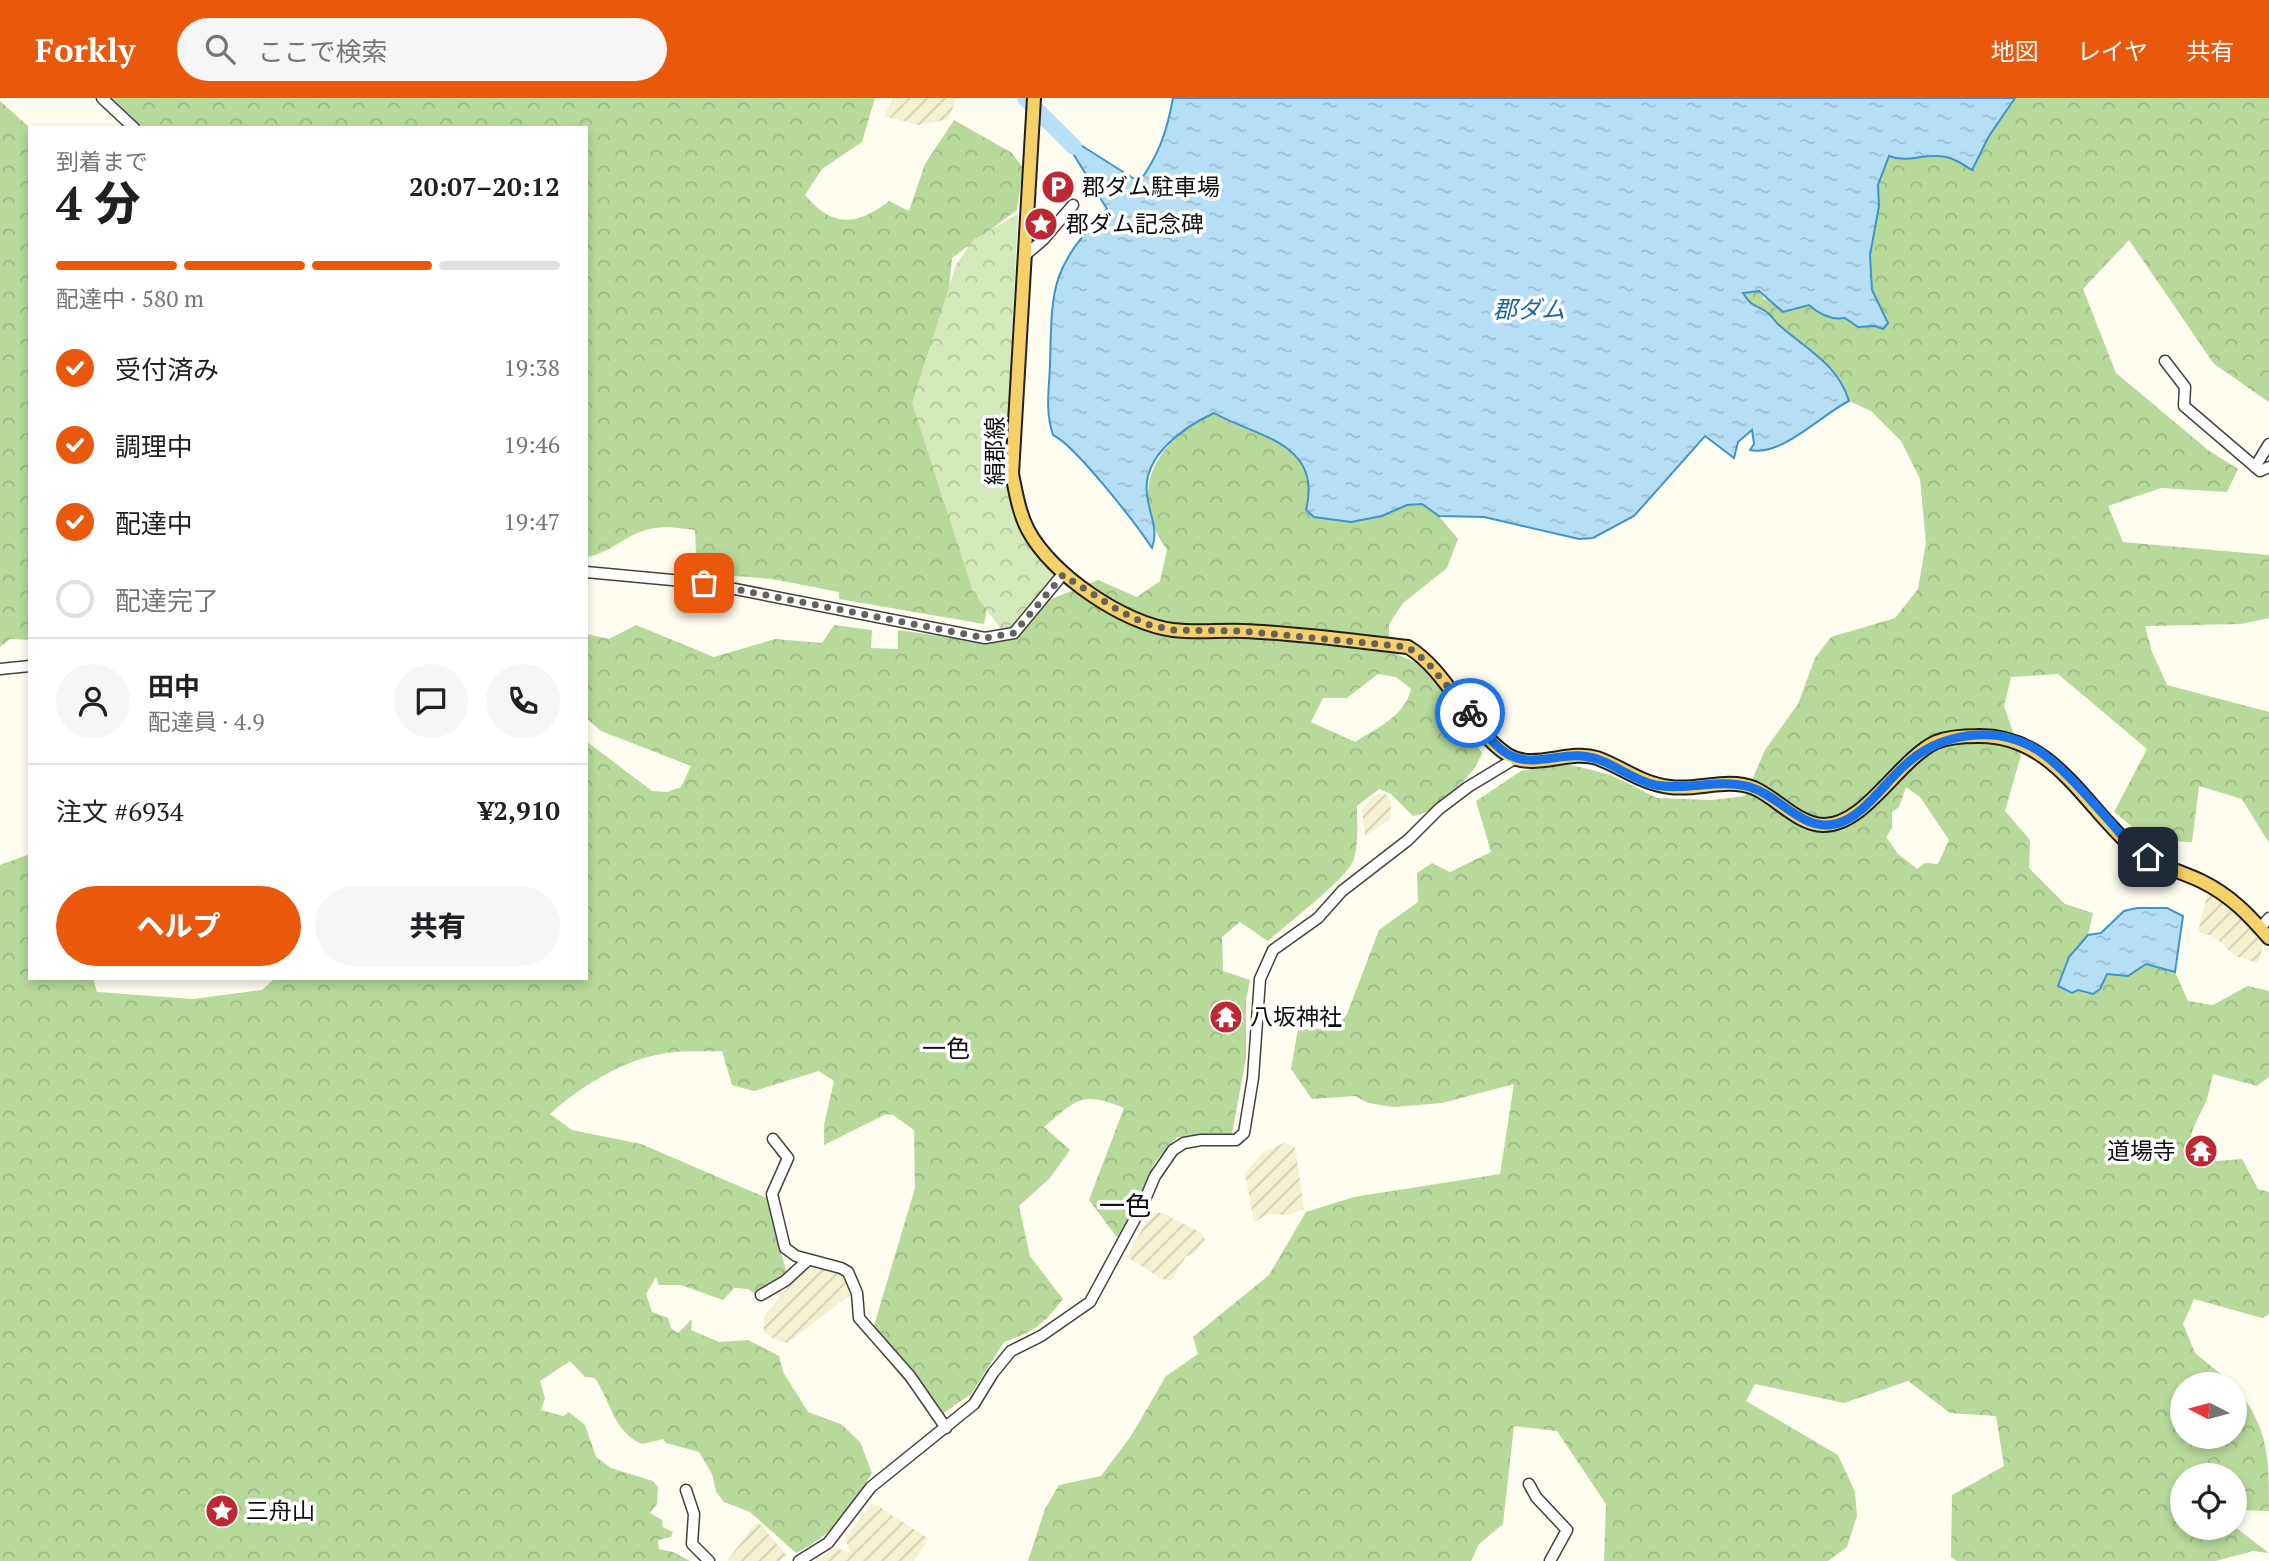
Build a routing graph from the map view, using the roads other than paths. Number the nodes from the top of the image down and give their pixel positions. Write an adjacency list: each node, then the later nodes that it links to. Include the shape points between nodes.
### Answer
1 (102, 98): 3 (street)
2 (1034, 104): 5 (main road, 絹郡線)
3 (132, 126)
4 (1073, 205): 5 (street)
5 (1024, 256): 11 (main road, 絹郡線, via 1012,474 1028,531)
6 (2165, 361): 8 (street, via 2185,387 2184,406)
7 (2269, 444): 8 (street)
8 (2255, 467): 9 (street, via 2260,471)
9 (2269, 467)
10 (588, 572): 11 (street, via 704,583 985,638 1014,633)
11 (1063, 575): 14 (main road, 絹郡線, via 1118,610 1172,630 1242,631 1408,647 1427,662 1493,741)
12 (28, 666): 13 (street)
13 (0, 669)
14 (1516, 758): 15 (main road, via 1587,756 1651,784 1672,788 1751,787 1804,820 1821,825 1851,817 1912,758 1936,742 1960,736 2011,739 2042,753 2135,850 2213,887); 19 (street, via 1439,809 1408,840 1342,891 1318,918 1273,950 1259,979 1244,1133 1236,1140 1201,1140 1173,1150 1090,1302 1011,1351 974,1404)
15 (2266, 928)
16 (773, 1139): 17 (street, via 788,1158 772,1194 780,1236 785,1248)
17 (808, 1260): 18 (street); 19 (street, via 848,1272 858,1293 859,1318 918,1385)
18 (761, 1295)
19 (946, 1428): 23 (street, via 872,1488 828,1543)
20 (1530, 1484): 24 (street, via 1567,1530)
21 (686, 1490): 22 (street, via 694,1514 692,1544)
22 (709, 1561)
23 (799, 1561)
24 (1550, 1561)

